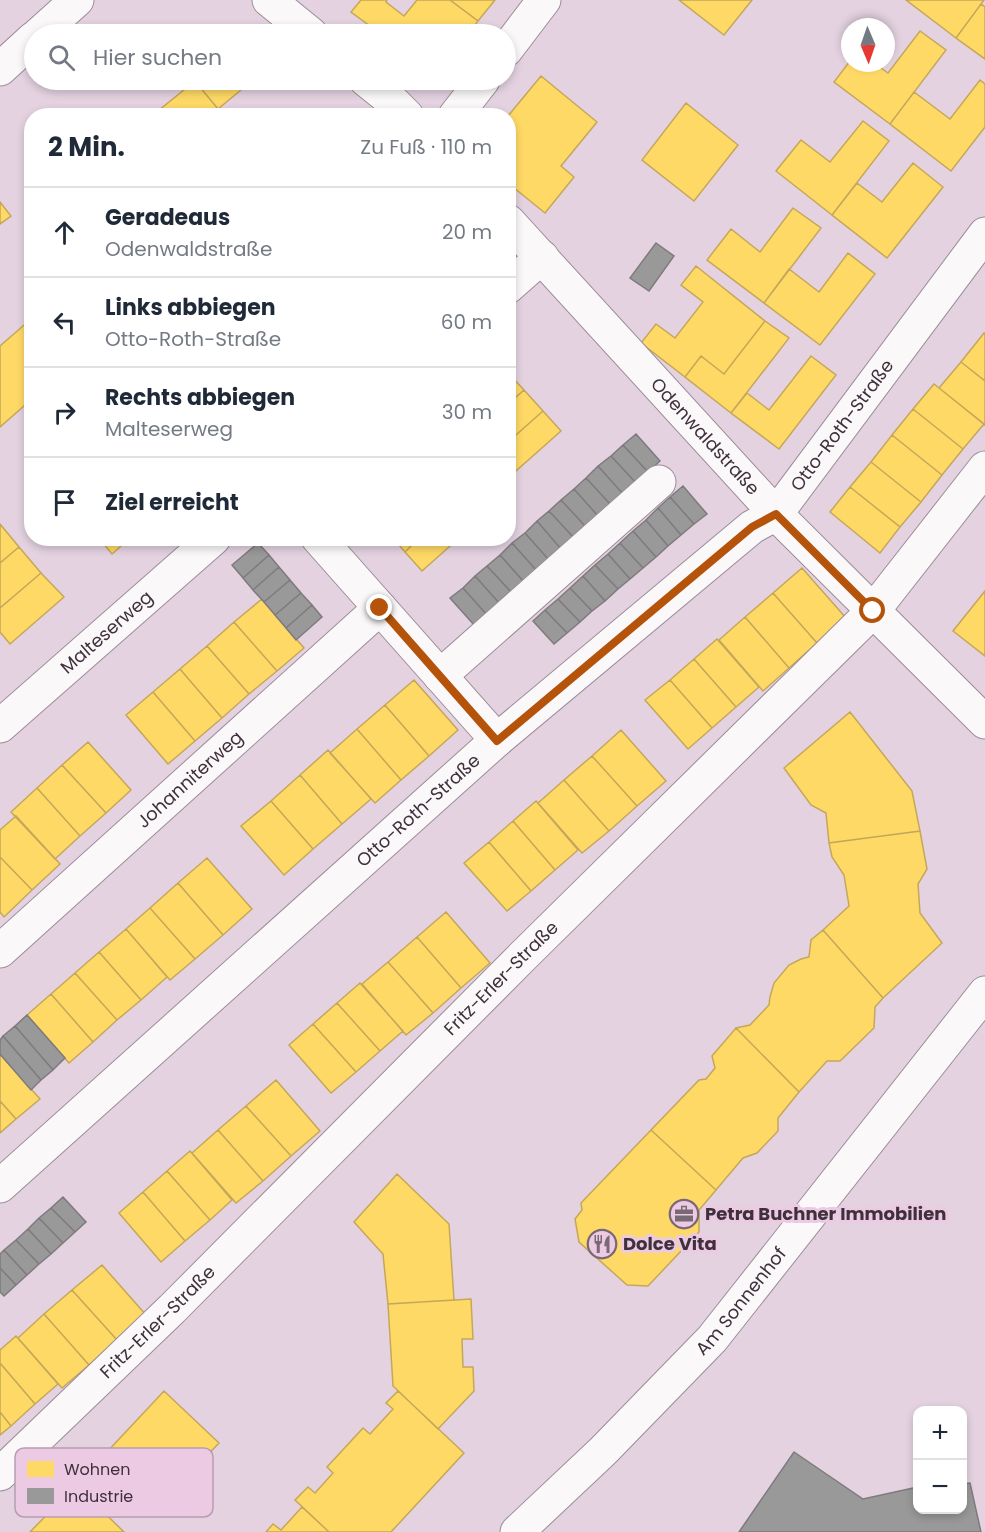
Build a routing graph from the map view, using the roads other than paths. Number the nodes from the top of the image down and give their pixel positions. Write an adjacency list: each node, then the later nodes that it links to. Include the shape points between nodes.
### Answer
1 (77, 0): 4 (street)
2 (269, 0): 5 (street)
3 (544, 0): 6 (street)
4 (50, 24)
5 (299, 24)
6 (516, 37)
7 (24, 47): 8 (street)
8 (0, 69)
9 (379, 90): 11 (street)
10 (475, 90): 12 (street)
11 (400, 108)
12 (461, 108)
13 (516, 228): 15 (street, Odenwaldstraße)
14 (985, 234): 19 (street, Otto-Roth-Straße)
15 (542, 256): 16 (street); 19 (street, Odenwaldstraße)
16 (516, 280)
17 (985, 468): 23 (street, Fritz-Erler-Straße)
18 (659, 482): 24 (street)
19 (776, 514): 23 (street, Odenwaldstraße); 27 (street, Otto-Roth-Straße, via 752,527)
20 (205, 546): 26 (street, Malteserweg)
21 (325, 546): 22 (street)
22 (380, 608): 24 (street); 28 (street, Johanniterweg)
23 (873, 611): 25 (street, Odenwaldstraße); 31 (street, Fritz-Erler-Straße, via 172,1309)
24 (440, 676): 27 (street)
25 (985, 722)
26 (0, 726)
27 (497, 741): 30 (street, Otto-Roth-Straße)
28 (0, 951)
29 (985, 993): 34 (street, Am Sonnenhof, via 712,1339)
30 (0, 1186)
31 (27, 1448)
32 (15, 1460): 33 (street, Fritz-Erler-Straße)
33 (0, 1474)
34 (518, 1532)

